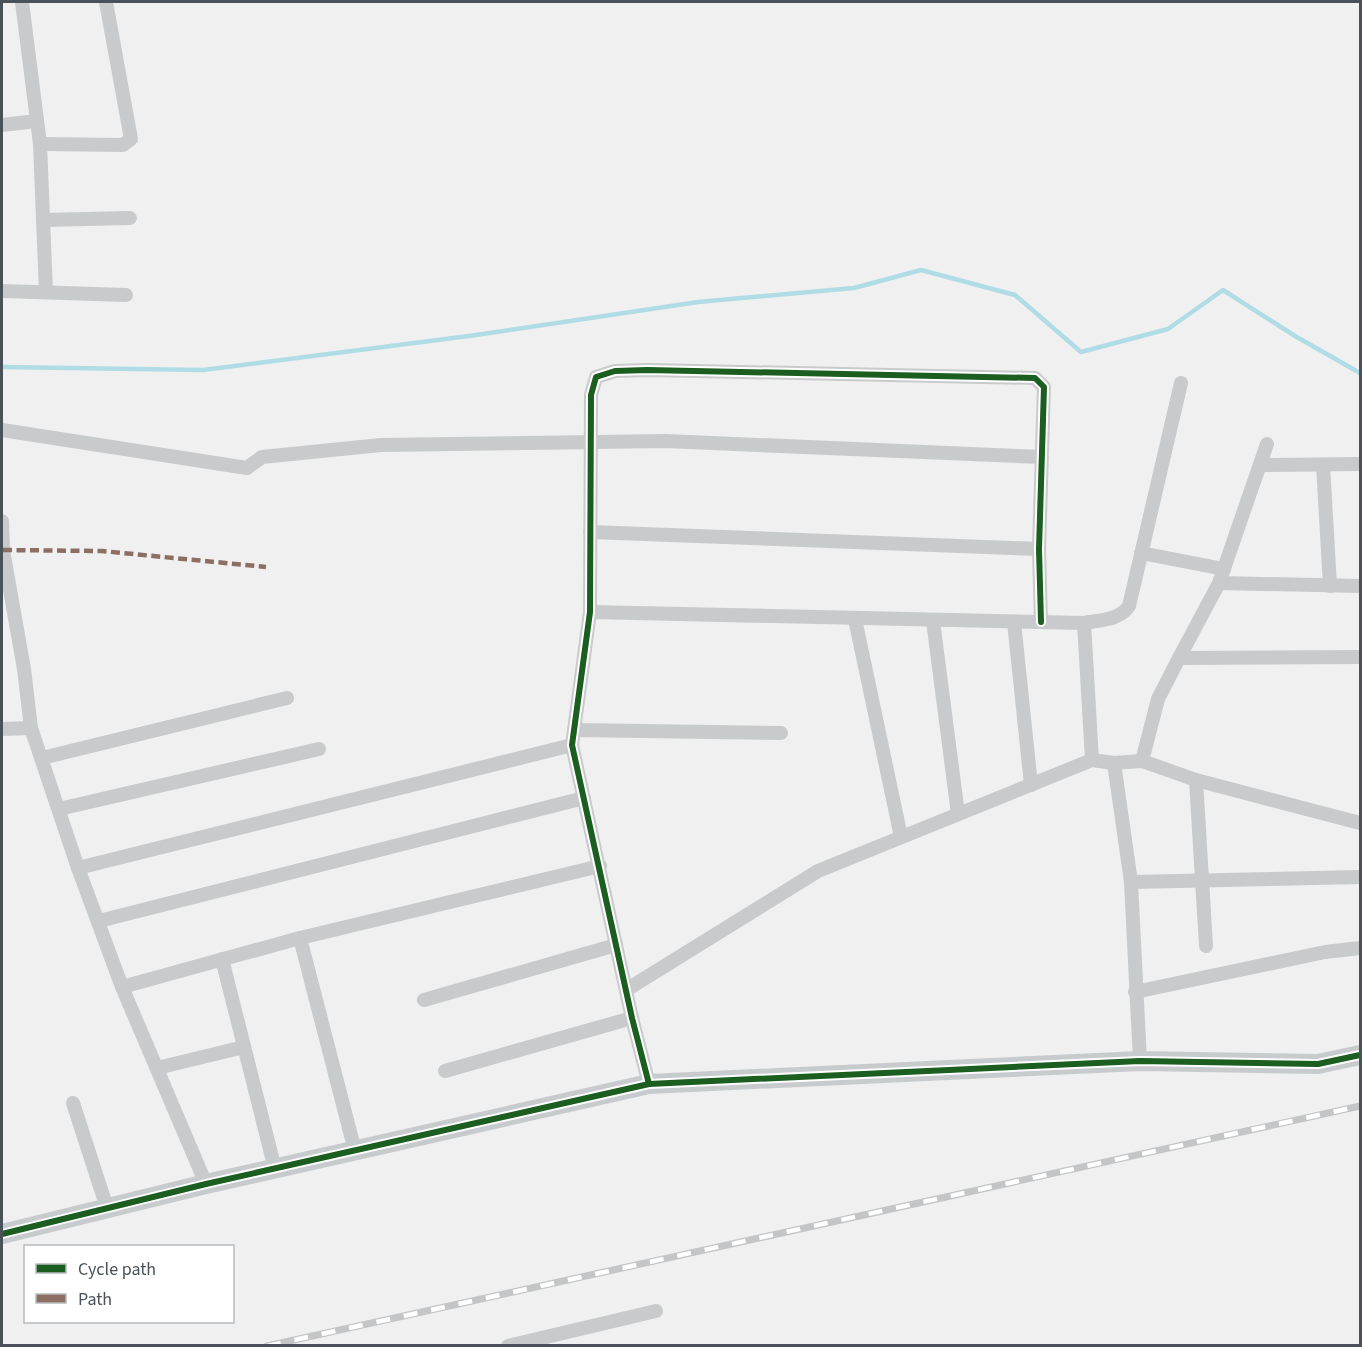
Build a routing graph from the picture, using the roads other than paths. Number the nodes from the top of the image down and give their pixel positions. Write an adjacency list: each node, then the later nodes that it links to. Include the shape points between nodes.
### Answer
1 (22, 2): 3 (street)
2 (106, 2): 5 (street, via 131,139 123,145)
3 (37, 121): 4 (street); 5 (street)
4 (2, 125)
5 (40, 144): 7 (street)
6 (130, 218): 7 (street)
7 (43, 220): 9 (street)
8 (2, 291): 9 (street)
9 (46, 292): 10 (street)
10 (126, 295)
11 (1181, 383): 23 (street)
12 (2, 430): 13 (street, via 248,468 262,457 381,445)
13 (591, 442): 15 (street, via 665,441); 15 (street, via 591,395 596,377 615,371 1035,378 1044,387); 20 (street)
14 (1267, 444): 17 (street)
15 (1041, 457): 21 (street)
16 (1360, 464): 18 (street)
17 (1261, 465): 18 (street); 24 (street)
18 (1323, 465): 27 (street)
19 (2, 521): 22 (street)
20 (590, 532): 21 (street); 28 (street)
21 (1039, 549): 32 (street)
22 (2, 550): 37 (street)
23 (1141, 553): 24 (street); 33 (street, via 1124,613)
24 (1224, 569): 25 (street)
25 (1219, 583): 27 (street); 35 (street)
26 (1360, 585): 27 (street)
27 (1330, 586)
28 (590, 612): 29 (street); 39 (street)
29 (855, 620): 30 (street); 53 (street)
30 (933, 621): 31 (street); 51 (street)
31 (1014, 622): 32 (street); 48 (street)
32 (1041, 622): 33 (street)
33 (1084, 623): 44 (street)
34 (1360, 657): 35 (street)
35 (1179, 658): 45 (street, via 1158,699)
36 (287, 698): 43 (street)
37 (31, 728): 38 (street); 43 (street)
38 (2, 729)
39 (574, 730): 40 (street); 41 (street)
40 (781, 733)
41 (572, 745): 49 (street); 55 (street)
42 (319, 749): 50 (street)
43 (42, 758): 50 (street)
44 (1092, 760): 46 (street); 48 (street)
45 (1142, 760): 46 (street); 47 (street)
46 (1114, 763): 58 (street)
47 (1196, 780): 52 (street); 57 (street)
48 (1031, 784): 51 (street)
49 (584, 798): 54 (street); 59 (street)
50 (59, 810): 55 (street)
51 (958, 814): 53 (street)
52 (1360, 823)
53 (902, 837): 66 (street, via 818,871)
54 (600, 866): 60 (street); 61 (street)
55 (78, 867): 59 (street)
56 (1360, 877): 57 (street)
57 (1202, 880): 58 (street); 62 (street)
58 (1131, 882): 67 (street)
59 (99, 921): 65 (street)
60 (300, 938): 64 (street); 77 (street)
61 (616, 945): 66 (street); 68 (street)
62 (1206, 946)
63 (1360, 948): 67 (street)
64 (222, 959): 65 (street); 70 (street)
65 (122, 987): 73 (street)
66 (626, 990): 69 (street)
67 (1135, 992): 72 (street)
68 (424, 1000)
69 (632, 1018): 74 (street); 75 (street)
70 (244, 1047): 73 (street); 78 (street)
71 (1360, 1055): 72 (street, via 1318,1064)
72 (1140, 1061): 75 (street)
73 (157, 1068): 79 (street)
74 (445, 1071)
75 (649, 1084): 77 (street)
76 (74, 1103): 80 (street)
77 (355, 1151): 78 (street)
78 (275, 1169): 79 (street)
79 (206, 1184): 80 (street)
80 (107, 1208): 81 (street)
81 (2, 1234)
82 (656, 1311): 83 (street)
83 (508, 1346)

